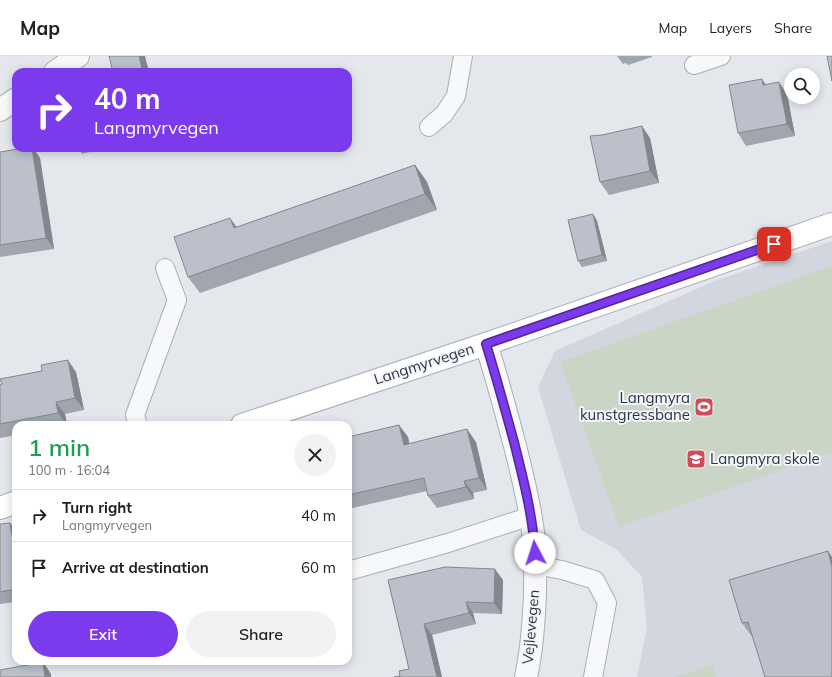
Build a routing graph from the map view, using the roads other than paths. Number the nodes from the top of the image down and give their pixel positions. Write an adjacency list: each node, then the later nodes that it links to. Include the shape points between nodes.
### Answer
1 (78, 56): 5 (street)
2 (464, 56): 8 (lane, via 456,96 444,114)
3 (721, 56): 4 (lane)
4 (694, 65)
5 (61, 68)
6 (12, 102): 7 (street)
7 (0, 110)
8 (430, 127)
9 (832, 224): 11 (main road, Langmyrvegen)
10 (165, 268): 12 (lane, via 177,300 134,415)
11 (486, 344): 13 (main road, Langmyrvegen); 16 (street, Vejlevegen, via 505,407)
12 (136, 421)
13 (254, 421)
14 (12, 504): 15 (main road)
15 (0, 508)
16 (531, 516): 17 (street, Vejlevegen); 18 (lane)
17 (536, 565): 19 (street, Vejlevegen, via 534,618); 20 (lane, via 595,580 607,603)
18 (352, 570)
19 (526, 677)
20 (593, 677)

